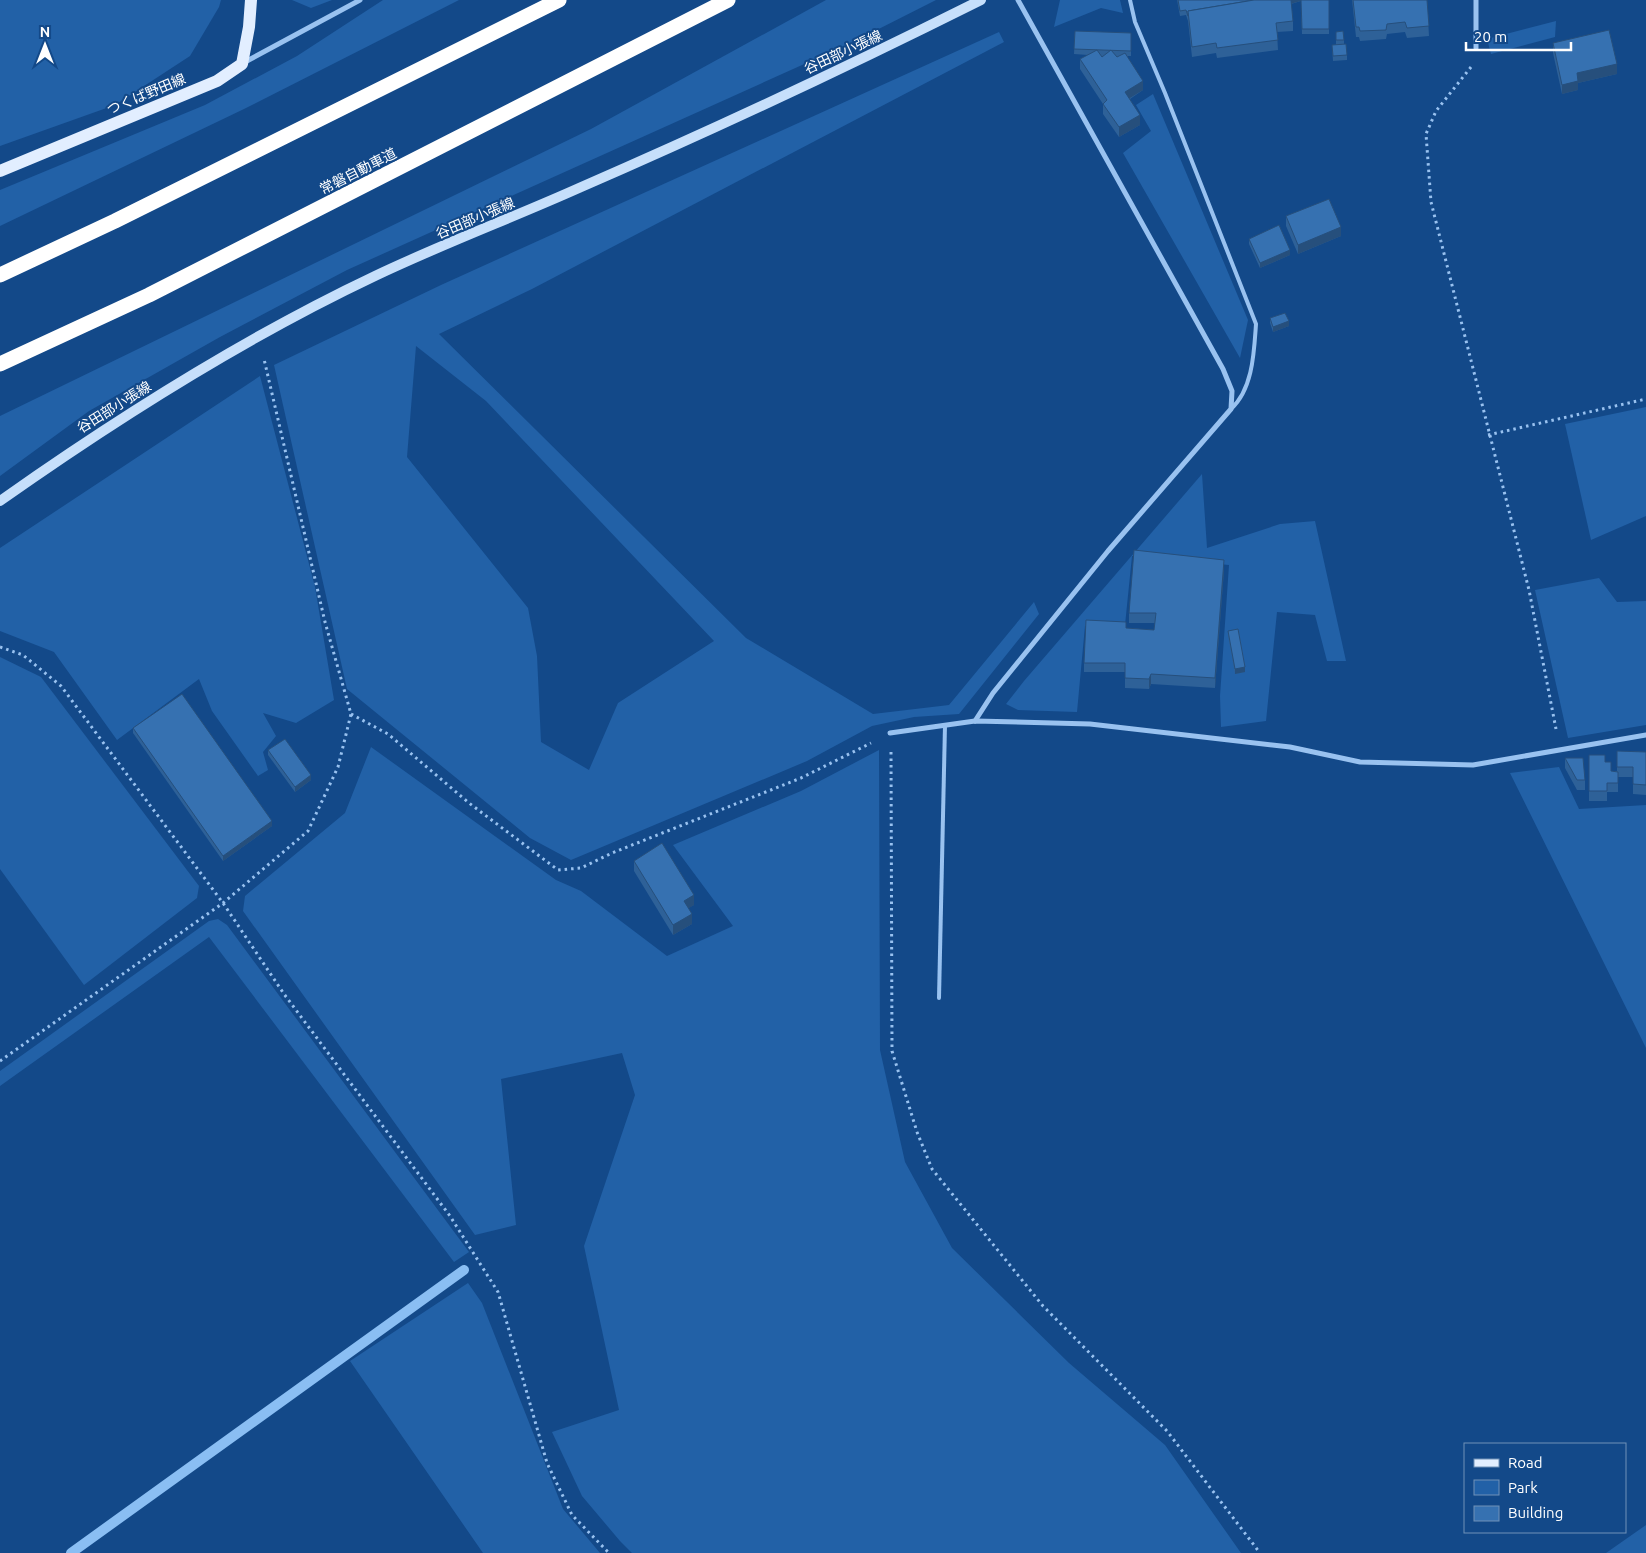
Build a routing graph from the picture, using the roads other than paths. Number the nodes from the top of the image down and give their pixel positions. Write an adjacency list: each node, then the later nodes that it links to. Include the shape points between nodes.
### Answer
1 (251, 0): 10 (main road)
2 (360, 0): 10 (street)
3 (559, 0): 12 (highway)
4 (728, 0): 13 (highway, 常磐自動車道, via 149,295)
5 (981, 0): 15 (main road, 谷田部小張線, via 580,188 375,276 259,337 73,449)
6 (1018, 0): 14 (street, via 1223,369 1232,391)
7 (1130, 0): 14 (lane, via 1135,22 1256,324 1254,355 1241,399)
8 (1476, 0): 9 (street)
9 (1476, 48)
10 (242, 64): 11 (main road, つくば野田線, via 216,80)
11 (0, 171)
12 (0, 275)
13 (0, 364)
14 (1231, 409): 16 (street, via 1108,551 993,693)
15 (0, 501)
16 (975, 720): 17 (street); 19 (street, via 1090,724 1181,733 1290,747 1360,762 1473,765)
17 (944, 725): 18 (street); 20 (lane)
18 (890, 733)
19 (1646, 735)
20 (939, 998)

